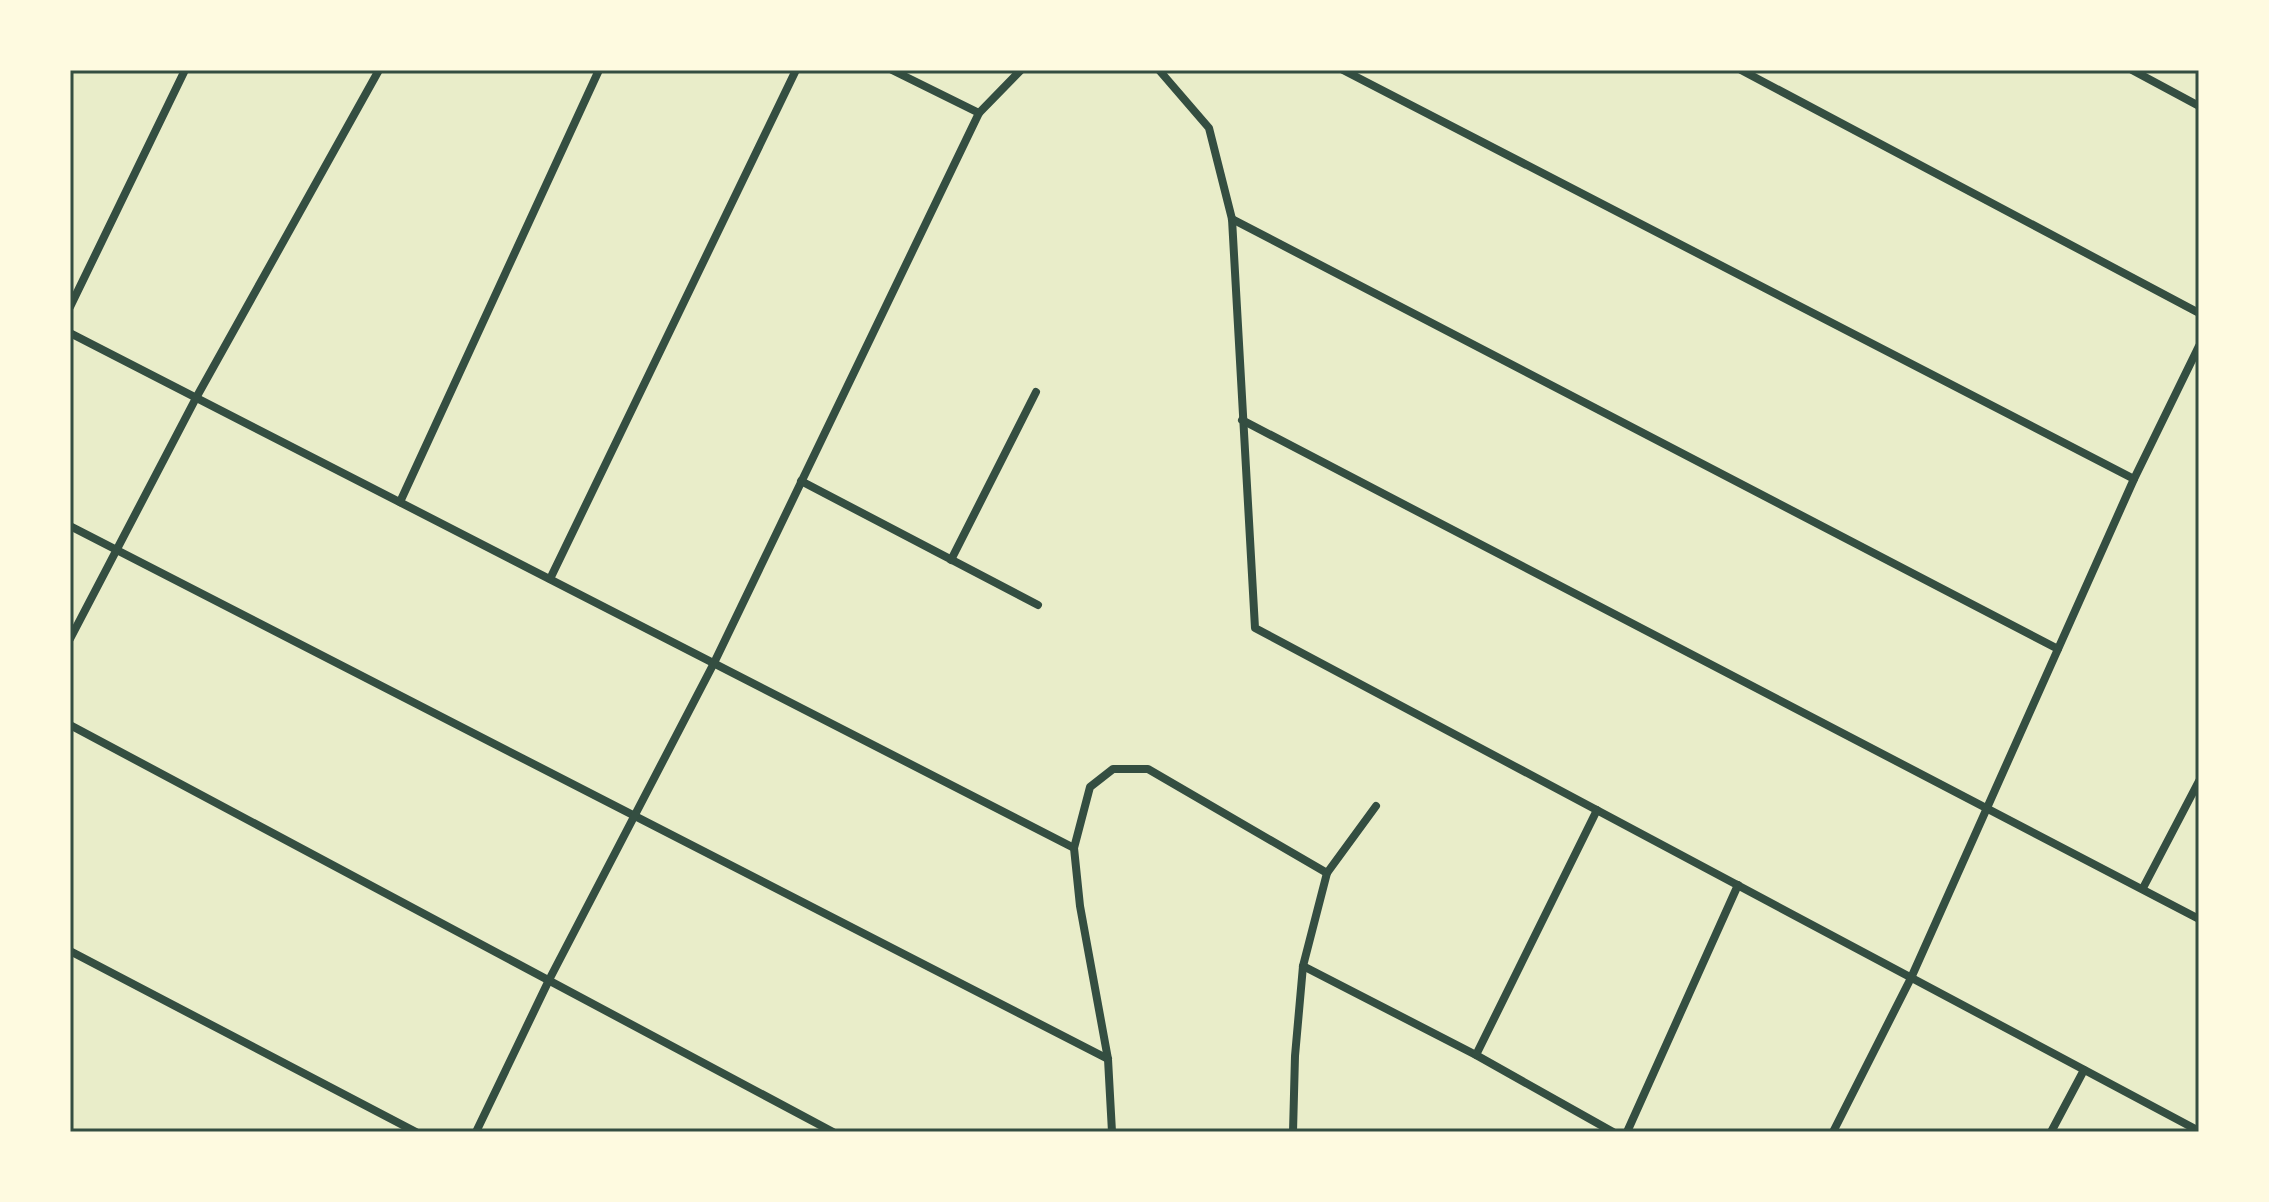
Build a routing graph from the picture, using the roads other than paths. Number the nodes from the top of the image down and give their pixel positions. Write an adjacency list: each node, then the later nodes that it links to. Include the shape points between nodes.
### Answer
1 (185, 70): 14 (street)
2 (379, 70): 19 (street)
3 (796, 70): 27 (street)
4 (892, 70): 12 (street)
5 (1021, 70): 12 (street)
6 (1159, 70): 13 (street, via 1209,128)
7 (1343, 70): 21 (street)
8 (1741, 70): 15 (street)
9 (2132, 70): 11 (street)
10 (599, 71): 23 (street)
11 (2199, 106)
12 (979, 113): 22 (street)
13 (1232, 219): 20 (street); 30 (street)
14 (70, 307)
15 (2199, 313)
16 (70, 333): 19 (street)
17 (2199, 346): 21 (street)
18 (1036, 392): 26 (street)
19 (196, 398): 23 (street); 25 (street)
20 (1242, 420): 35 (street); 36 (street, via 1255,628)
21 (2134, 479): 30 (street)
22 (801, 481): 26 (street); 31 (street)
23 (400, 502): 27 (street)
24 (70, 526): 25 (street)
25 (117, 550): 29 (street); 37 (street)
26 (951, 560): 28 (street)
27 (550, 579): 31 (street)
28 (1038, 605)
29 (70, 639)
30 (2058, 649): 35 (street)
31 (714, 663): 37 (street); 38 (street)
32 (70, 725): 46 (street)
33 (2199, 781): 41 (street)
34 (1376, 806): 39 (street)
35 (1987, 806): 41 (street); 45 (street)
36 (1597, 810): 40 (street); 47 (street)
37 (634, 815): 46 (street); 48 (street)
38 (1074, 848): 39 (street, via 1090,787 1113,769 1148,769); 48 (street)
39 (1327, 873): 44 (street)
40 (1738, 885): 45 (street); 57 (street)
41 (2143, 888): 42 (street)
42 (2199, 919)
43 (70, 951): 51 (street)
44 (1303, 966): 47 (street); 55 (street)
45 (1911, 978): 49 (street); 58 (street)
46 (549, 980): 52 (street); 53 (street)
47 (1476, 1055): 56 (street)
48 (1108, 1059): 54 (street)
49 (2084, 1070): 50 (street); 59 (street)
50 (2199, 1131)
51 (416, 1132)
52 (476, 1132)
53 (833, 1132)
54 (1112, 1132)
55 (1293, 1132)
56 (1613, 1132)
57 (1627, 1132)
58 (1833, 1132)
59 (2051, 1132)

